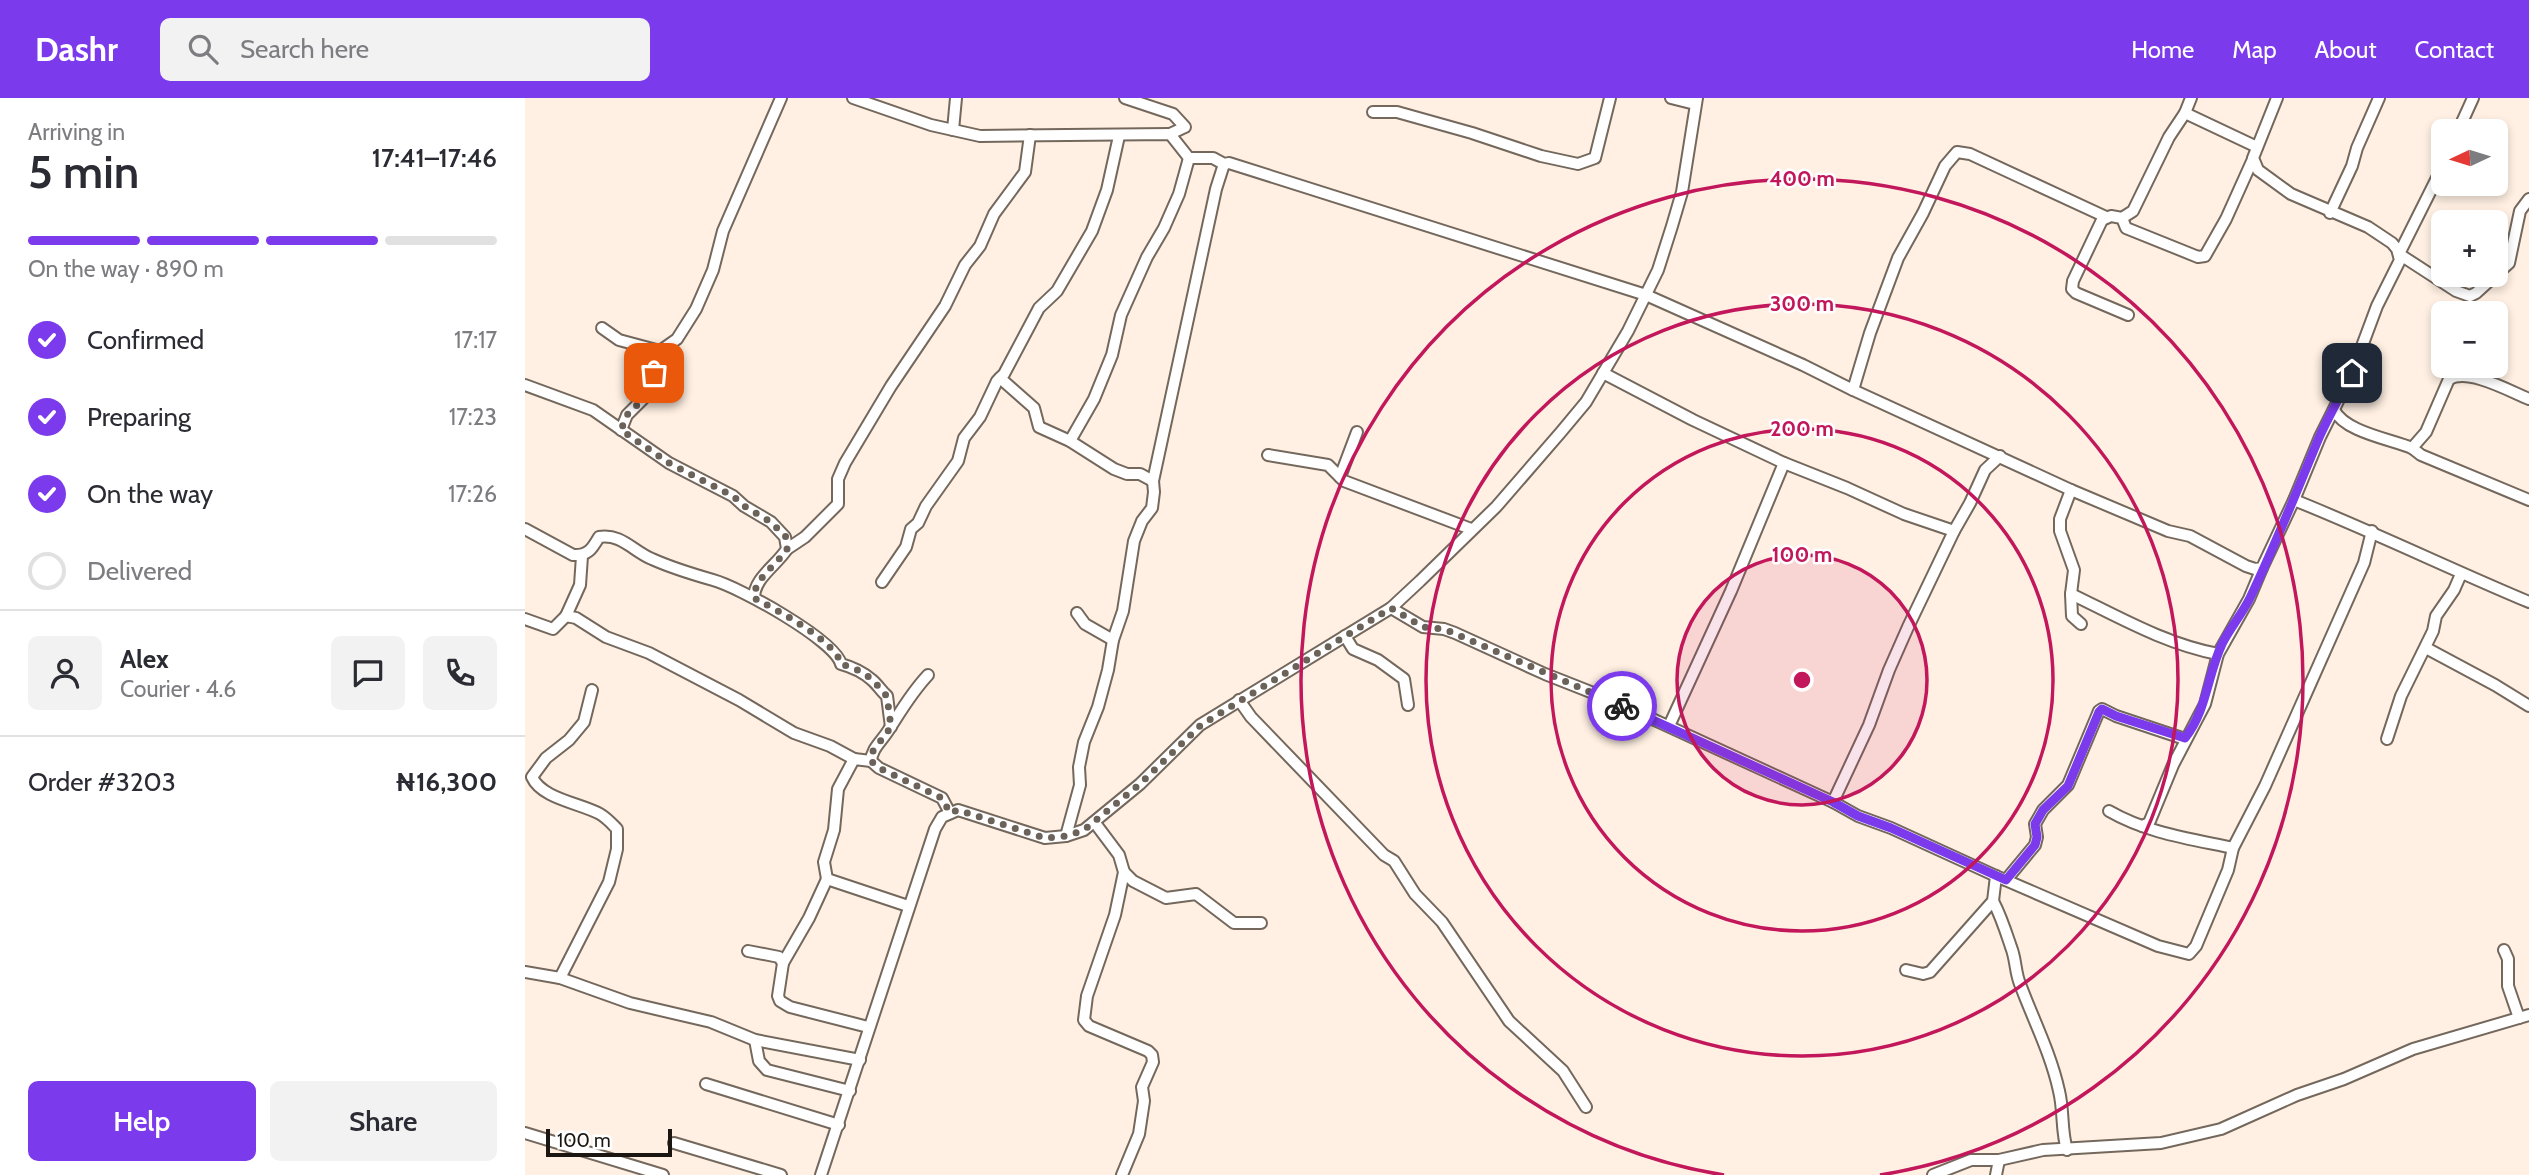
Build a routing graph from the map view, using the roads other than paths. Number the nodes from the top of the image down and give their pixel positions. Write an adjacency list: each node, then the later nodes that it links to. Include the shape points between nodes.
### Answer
1 (781, 98): 31 (street, via 723,231 697,309 677,339)
2 (853, 98): 15 (street)
3 (956, 98): 15 (street)
4 (1125, 98): 16 (street, via 1173,114 1185,127)
5 (1610, 98): 12 (street, via 1595,158 1578,164 1397,112)
6 (1671, 98): 11 (street)
7 (2191, 98): 13 (street)
8 (2277, 98): 19 (street)
9 (2379, 98): 24 (street)
10 (2472, 99): 14 (street)
11 (1696, 101): 28 (street, via 1682,192)
12 (1373, 112)
13 (2185, 113): 19 (street); 26 (street, via 2133,211)
14 (2463, 119)
15 (953, 130): 17 (street, via 980,136)
16 (1170, 134): 18 (street); 20 (street)
17 (1030, 135): 18 (street); 54 (street, via 1025,172 994,214 945,306 845,463 838,479 838,504 805,537)
18 (1119, 136): 33 (street, via 1092,231 1057,291 1039,308)
19 (2255, 152): 24 (street, via 2257,170); 26 (street, via 2205,256 2126,228)
20 (1189, 158): 21 (street, via 1213,158); 40 (street, via 1164,228 1121,315 1112,355 1094,399)
21 (1224, 164): 28 (street); 46 (street)
22 (2431, 190): 27 (street)
23 (2529, 199): 27 (street, via 2520,211 2509,262 2470,296)
24 (2330, 213): 27 (street, via 2368,227 2392,243)
25 (2106, 217): 26 (street); 29 (street, via 2072,289); 35 (street, via 1957,152 1945,166 1898,258)
26 (2122, 218)
27 (2399, 254): 37 (street, via 2398,267)
28 (1646, 295): 32 (street); 35 (street)
29 (2128, 315)
30 (602, 328): 31 (street, via 619,340)
31 (660, 351): 38 (street, via 647,395 627,415)
32 (1603, 373): 44 (street); 51 (street, via 1561,432)
33 (1000, 378): 40 (street, via 1034,408 1039,427); 58 (street, via 964,438 958,461 911,529 906,547)
34 (525, 385): 38 (street, via 593,410)
35 (1853, 390): 43 (street)
36 (2529, 399): 41 (street, via 2462,374 2455,376 2449,379 2426,432)
37 (2334, 410): 41 (street, via 2349,425); 48 (street)
38 (621, 430): 54 (street, via 669,463 733,496 771,522)
39 (1357, 432): 45 (street)
40 (1070, 441): 46 (street, via 1114,469)
41 (2412, 448): 49 (street)
42 (1268, 456): 45 (street, via 1328,465)
43 (2000, 456): 47 (street); 52 (street, via 1985,470)
44 (1784, 463): 52 (street); 76 (street)
45 (1340, 477): 51 (street)
46 (1153, 481): 68 (street, via 1152,508 1134,541 1123,611)
47 (2071, 490): 56 (street); 59 (street, via 2060,531 2074,570)
48 (2294, 500): 53 (street); 56 (street)
49 (2529, 500)
50 (525, 528): 55 (street)
51 (1471, 529): 62 (street)
52 (1954, 531): 82 (street)
53 (2372, 531): 57 (street); 88 (street, via 2364,563)
54 (789, 543): 60 (street, via 758,582)
55 (582, 556): 60 (street, via 599,537 610,535 646,557); 64 (street, via 580,585)
56 (2262, 568): 70 (street)
57 (2461, 574): 61 (street); 69 (street, via 2436,616)
58 (882, 582)
59 (2071, 594): 66 (street, via 2071,616); 70 (street, via 2128,623)
60 (754, 598): 77 (street, via 835,651 841,664 873,680 887,696)
61 (2529, 602)
62 (1391, 608): 67 (street); 76 (street, via 1423,627 1444,629)
63 (1077, 612): 68 (street, via 1085,624)
64 (566, 616): 65 (street, via 553,629); 80 (street, via 649,653 794,733)
65 (525, 619)
66 (2081, 624)
67 (1345, 636): 73 (street); 74 (street, via 1353,649 1404,679)
68 (1112, 639): 87 (street, via 1108,670 1084,742 1080,785)
69 (2425, 648): 75 (street); 79 (street, via 2401,696)
70 (2218, 654): 78 (street, via 2205,704)
71 (928, 675): 77 (street, via 910,694)
72 (592, 690): 100 (street, via 584,722 532,777 548,794 603,816 617,830 609,882)
73 (1239, 700): 85 (street, via 1201,725); 107 (street, via 1394,861 1509,1021 1563,1071)
74 (1408, 705)
75 (2529, 706)
76 (1669, 726): 82 (street)
77 (891, 727): 81 (street)
78 (2185, 738): 86 (street, via 2149,823); 90 (street, via 2102,709 2068,786 2035,824 2035,845)
79 (2387, 739)
80 (854, 760): 81 (street); 91 (street, via 838,789 834,830 824,862)
81 (871, 761): 84 (street, via 942,798)
82 (1833, 802): 90 (street)
83 (2109, 811): 86 (street)
84 (950, 813): 87 (street, via 958,810 1045,838); 93 (street, via 935,829)
85 (1095, 823): 87 (street); 89 (street, via 1119,855)
86 (2142, 826): 88 (street)
87 (1066, 836)
88 (2233, 848): 90 (street, via 2228,870 2189,954 2158,946)
89 (1123, 872): 94 (street, via 1166,898 1196,894 1234,923); 116 (street, via 1115,915 1084,1010 1089,1026 1152,1055 1142,1087 1139,1134)
90 (2001, 878): 92 (street)
91 (827, 879): 93 (street); 97 (street)
92 (1993, 901): 98 (street, via 1930,972); 111 (street, via 2054,1072)
93 (908, 906): 102 (street)
94 (1261, 923)
95 (2504, 950): 101 (street, via 2508,986)
96 (748, 951): 97 (street, via 779,957)
97 (783, 963): 102 (street, via 780,1001)
98 (1906, 970)
99 (525, 972): 100 (street)
100 (560, 978): 103 (street, via 630,1003 711,1022)
101 (2524, 1017): 111 (street, via 2413,1049 2221,1129 2161,1143)
102 (868, 1027): 104 (street)
103 (755, 1040): 104 (street); 106 (street, via 759,1061 767,1070)
104 (860, 1060): 106 (street)
105 (705, 1084): 108 (street)
106 (850, 1091): 108 (street)
107 (1586, 1107)
108 (839, 1125): 113 (street)
109 (525, 1133): 114 (street)
110 (674, 1143): 115 (street)
111 (2067, 1150): 112 (street)
112 (1999, 1160): 117 (street, via 1971,1160); 118 (street)
113 (825, 1174)
114 (663, 1175)
115 (781, 1175)
116 (1122, 1175)
117 (1933, 1175)
118 (1996, 1175)

